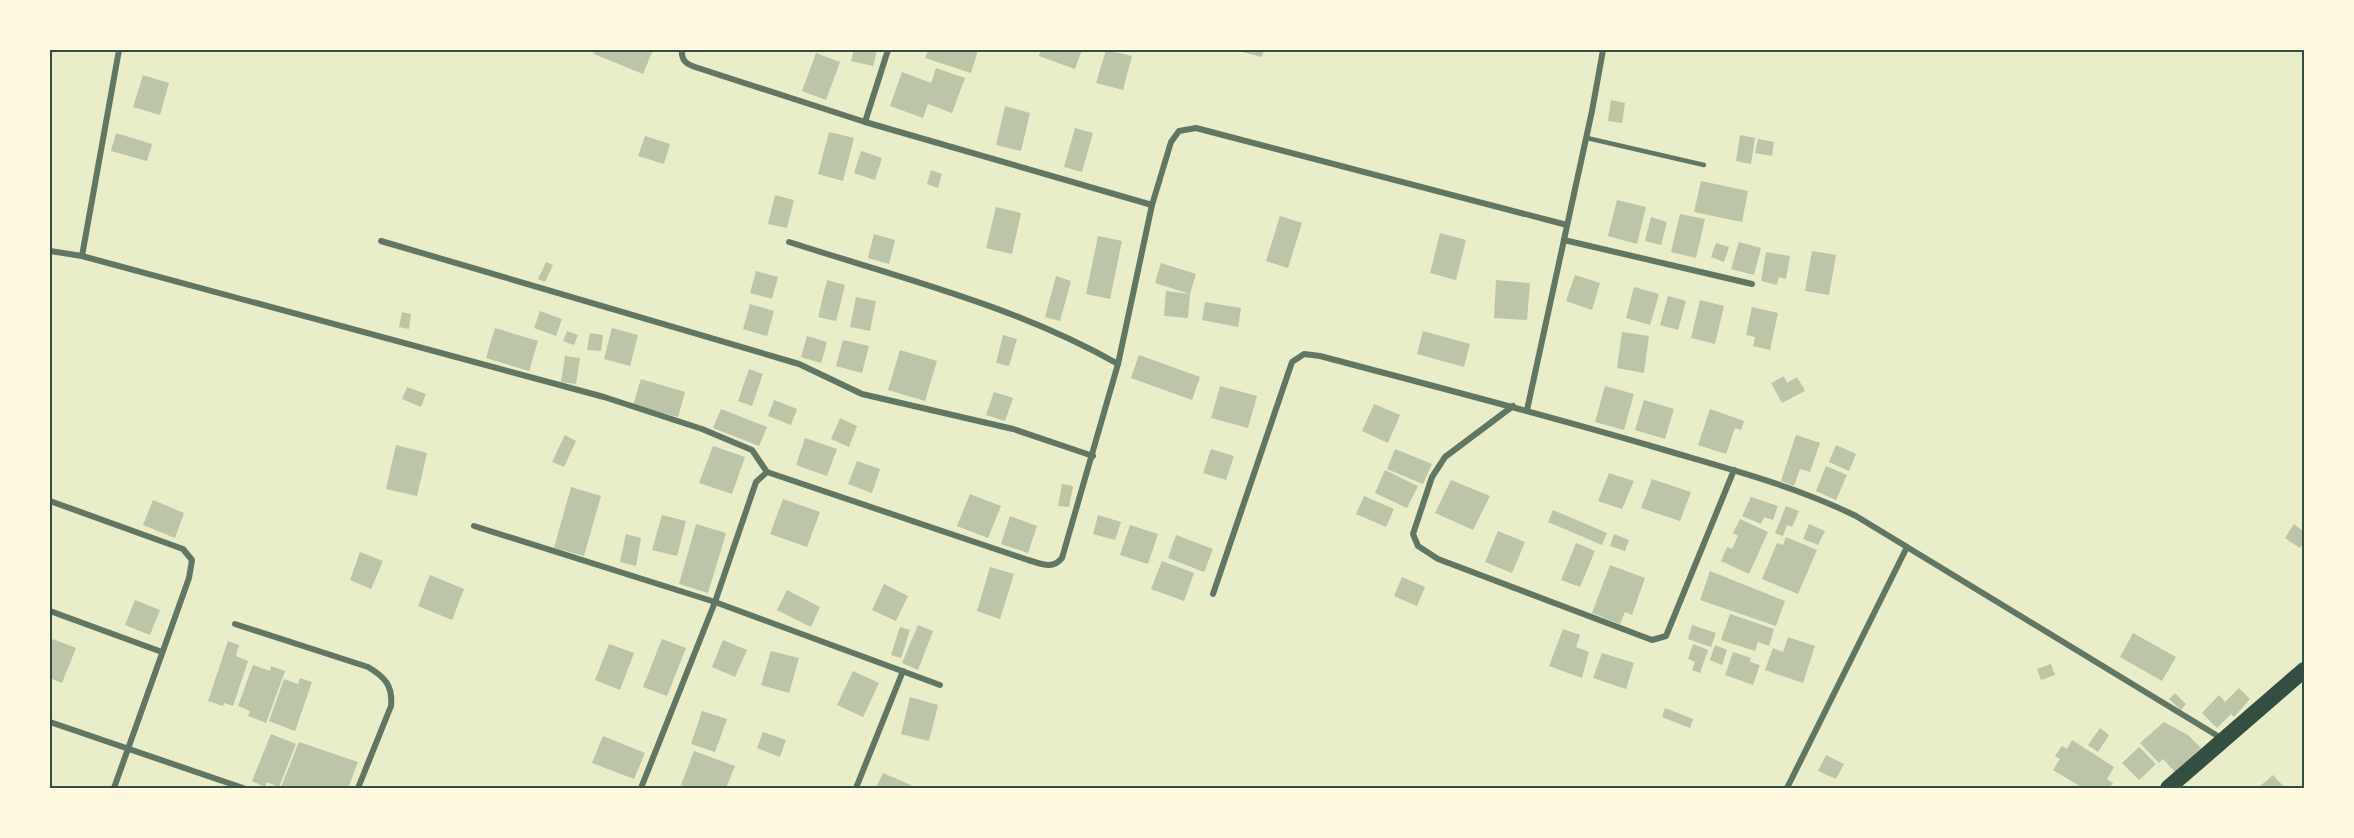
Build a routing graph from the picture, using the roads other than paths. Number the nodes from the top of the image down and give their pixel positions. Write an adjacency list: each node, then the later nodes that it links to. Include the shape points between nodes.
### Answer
1 (119, 50): 14 (street)
2 (682, 50): 5 (street, via 687,65)
3 (888, 50): 5 (street)
4 (1603, 50): 6 (street)
5 (866, 122): 8 (street)
6 (1587, 138): 7 (lane); 9 (street)
7 (1704, 165)
8 (1152, 205): 9 (street, via 1174,136 1196,128); 16 (street)
9 (1567, 225): 10 (street)
10 (1564, 240): 15 (street); 18 (street)
11 (381, 241): 19 (street, via 798,364 862,394 1013,429)
12 (789, 243): 16 (street, via 1023,317 1077,340)
13 (50, 251): 14 (street)
14 (82, 256): 21 (street, via 604,397 752,450)
15 (1752, 284)
16 (1118, 364): 19 (street)
17 (1513, 406): 18 (street); 20 (street, via 1444,457 1432,477 1413,534 1418,546 1438,559 1652,640 1666,636); 25 (street, via 1320,356 1298,357 1286,377)
18 (1527, 410): 20 (street)
19 (1093, 456): 21 (street, via 1065,552 1057,565 1049,566)
20 (1734, 471): 24 (street, via 1829,503)
21 (767, 472): 26 (street, via 756,482)
22 (50, 501): 29 (street, via 137,531 188,554 193,567)
23 (474, 526): 26 (street)
24 (1907, 547): 34 (street); 36 (street)
25 (1213, 594)
26 (715, 602): 30 (street); 40 (street)
27 (50, 611): 29 (street)
28 (235, 624): 39 (street, via 368,668 388,683 391,706)
29 (162, 652): 35 (street)
30 (903, 672): 32 (street); 41 (street)
31 (2303, 675): 34 (highway)
32 (940, 685)
33 (50, 722): 35 (street)
34 (2224, 740): 42 (highway)
35 (128, 749): 37 (street); 38 (street)
36 (1787, 788)
37 (114, 789)
38 (243, 789)
39 (358, 789)
40 (641, 789)
41 (856, 789)
42 (2168, 789)

